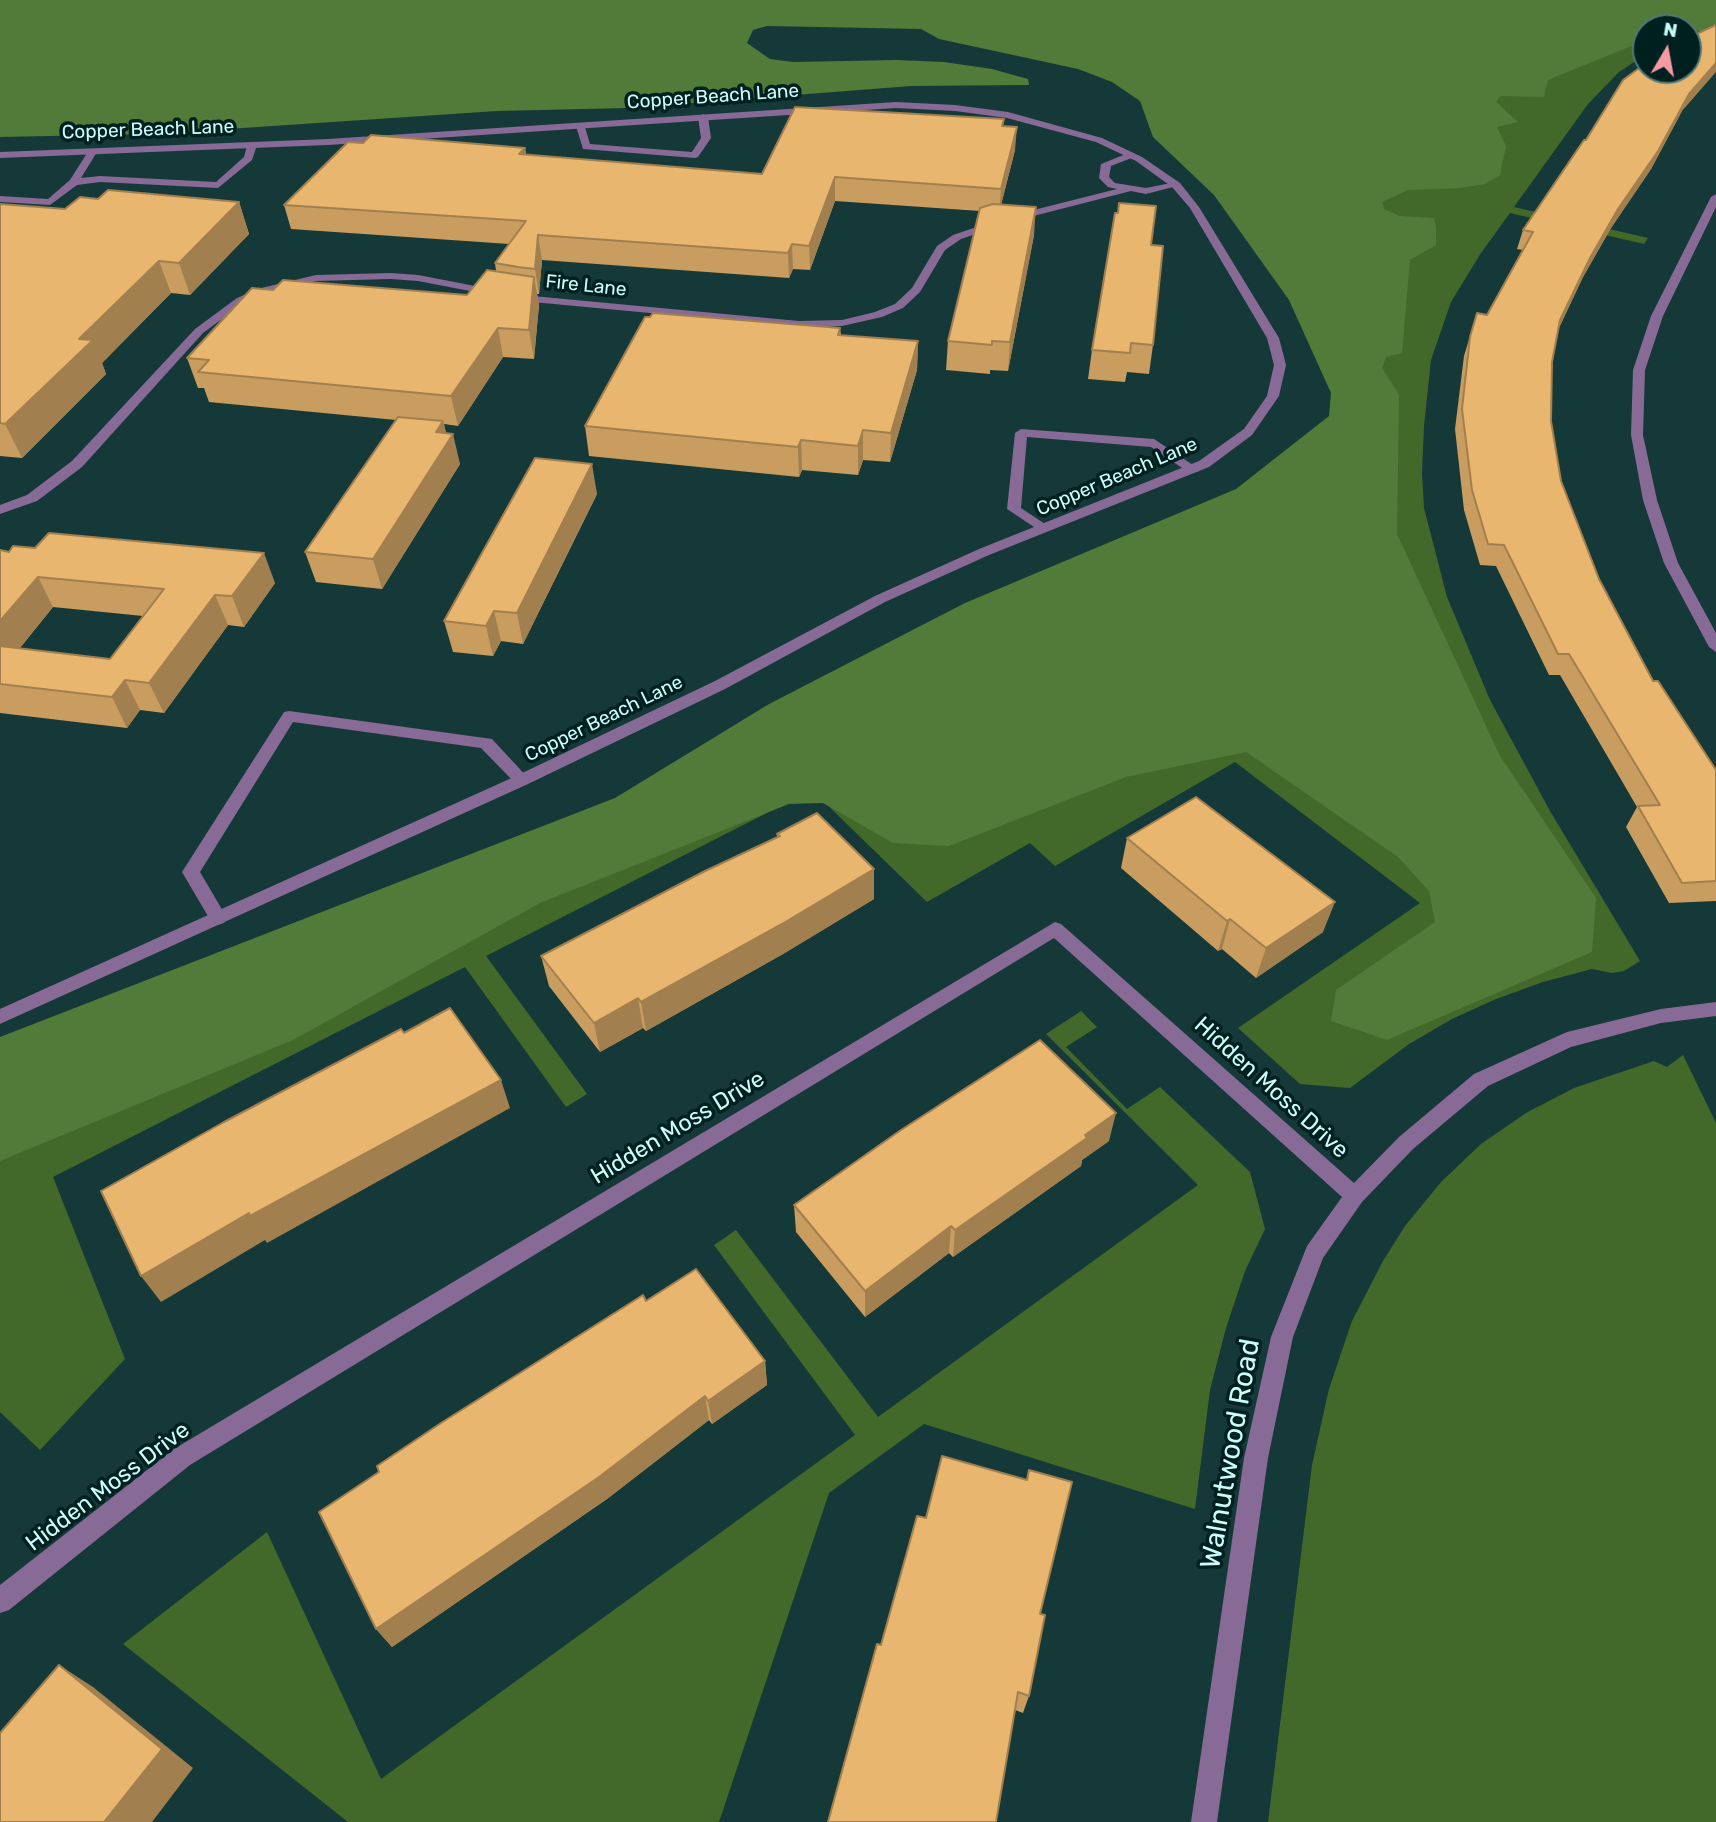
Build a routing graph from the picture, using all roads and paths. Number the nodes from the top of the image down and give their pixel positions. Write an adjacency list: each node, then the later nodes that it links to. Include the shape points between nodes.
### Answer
1 (703, 117): 2 (street, Copper Beach Lane); 2 (street, via 706,138 695,155 586,147); 6 (street, Copper Beach Lane, via 870,106 955,108 1052,124)
2 (582, 126): 3 (street, Copper Beach Lane)
3 (252, 145): 4 (street, Copper Beach Lane); 7 (street, via 249,158 218,185 100,179)
4 (92, 152): 5 (street, Copper Beach Lane); 7 (street)
5 (0, 155)
6 (1131, 155): 8 (street, Copper Beach Lane); 9 (street, via 1114,159 1104,170 1104,178 1112,185)
7 (74, 182): 11 (street, via 50,202)
8 (1176, 185): 9 (street, Fire Lane); 12 (street, Copper Beach Lane, via 1243,286 1273,338 1280,365 1273,396 1248,432)
9 (1128, 189): 13 (street, Fire Lane, via 957,237 941,248 916,290 899,306 842,323 799,324 522,298 391,276 316,278 265,290 241,300 199,331 77,464 32,498)
10 (1716, 197): 15 (street, via 1657,316 1639,370 1637,435 1650,500 1671,563)
11 (0, 199)
12 (1193, 469): 14 (street, Copper Beach Lane); 14 (street, via 1154,443 1021,433 1014,509)
13 (0, 510)
14 (1043, 529): 16 (street, Copper Beach Lane, via 880,599 720,685)
15 (1716, 647)
16 (522, 780): 17 (street, Copper Beach Lane); 17 (street, via 486,743 289,716 191,872)
17 (218, 918): 19 (street, Copper Beach Lane)
18 (1716, 1009): 20 (street, Walnutwood Road, via 1661,1016 1567,1040 1481,1080 1406,1143)
19 (0, 1017)
20 (1355, 1196): 21 (street, Hidden Moss Drive, via 1055,929 182,1457); 22 (street, Walnutwood Road, via 1314,1253 1282,1337 1256,1458)
21 (0, 1601)
22 (1204, 1822)

